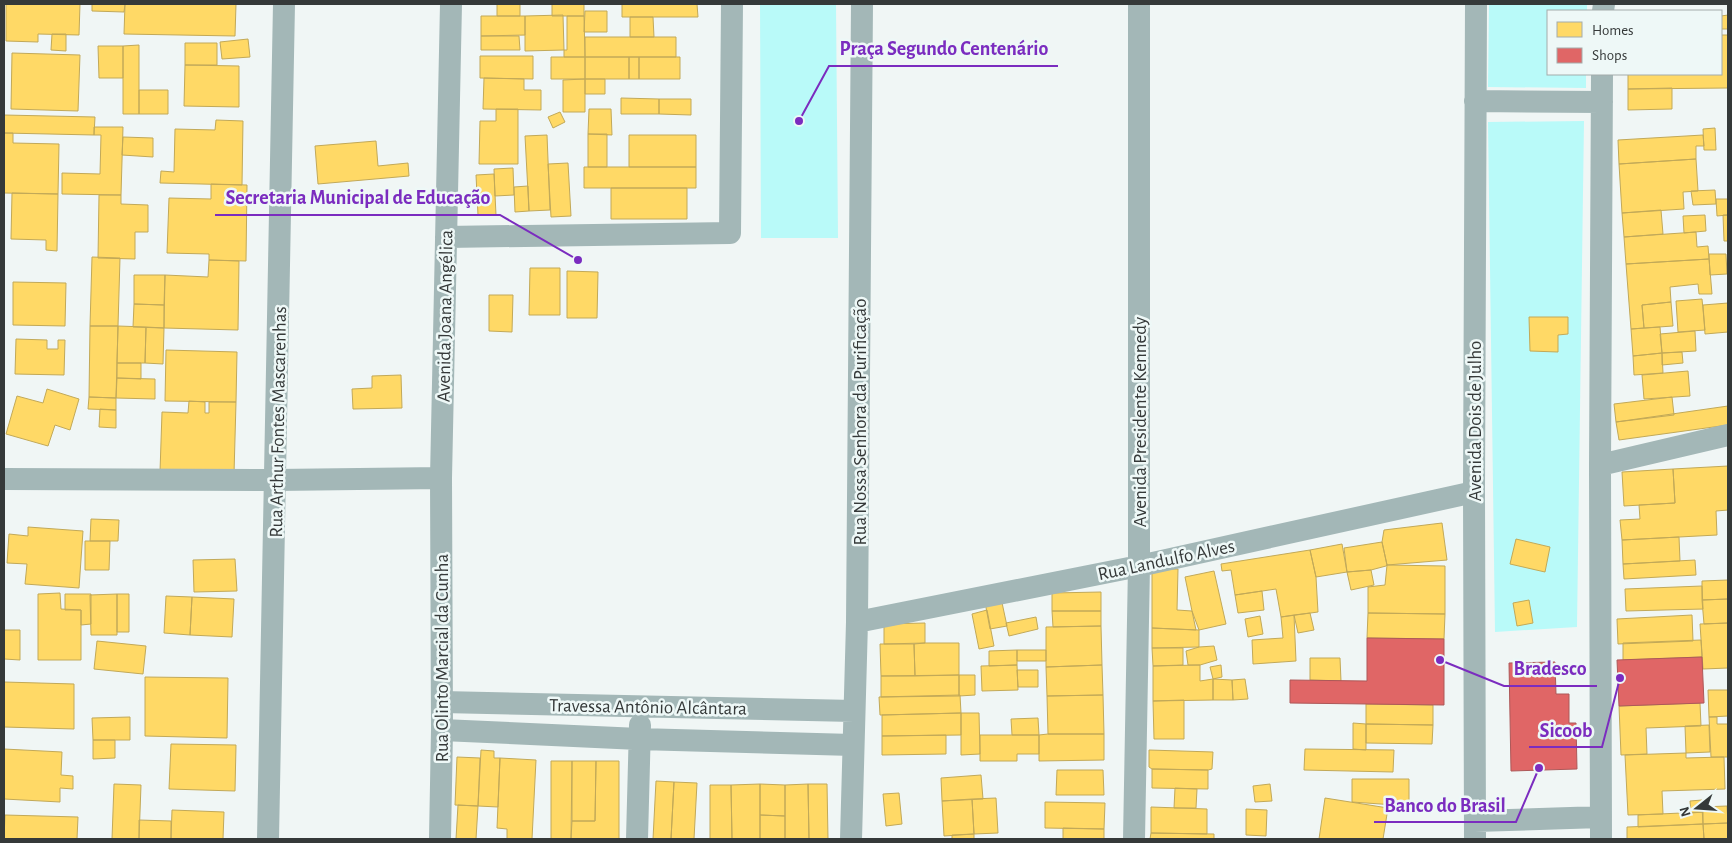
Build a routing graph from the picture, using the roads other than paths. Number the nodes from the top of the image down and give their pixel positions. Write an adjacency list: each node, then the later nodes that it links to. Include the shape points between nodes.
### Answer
1 (284, 4): 15 (street, Rua Arthur Fontes Mascarenhas)
2 (451, 4): 10 (street, Avenida Joana Angélica)
3 (732, 4): 10 (street, via 730,233)
4 (862, 4): 18 (street, Rua Nossa Senhora da Purificação)
5 (1139, 4): 17 (street, Avenida Presidente Kennedy)
6 (1476, 4): 8 (street, Avenida Dois de Julho)
7 (1602, 75): 9 (street)
8 (1475, 101): 9 (street); 16 (street, Avenida Dois de Julho)
9 (1602, 102): 12 (street)
10 (446, 237): 13 (street, Avenida Joana Angélica)
11 (1728, 435): 12 (street)
12 (1600, 465): 25 (street)
13 (441, 478): 15 (street); 19 (street, Rua Olinto Marcial da Cunha)
14 (4, 480): 15 (street)
15 (276, 480): 27 (street, Rua Arthur Fontes Mascarenhas)
16 (1474, 492): 17 (street, Rua Landulfo Alves); 26 (street, Avenida Dois de Julho)
17 (1139, 566): 18 (street, Rua Landulfo Alves); 31 (street, Avenida Presidente Kennedy)
18 (857, 622): 21 (street, Rua Nossa Senhora da Purificação)
19 (442, 702): 20 (street, Travessa Antônio Alcântara); 22 (street, Rua Olinto Marcial da Cunha)
20 (640, 706): 21 (street, Travessa Antônio Alcântara); 23 (street)
21 (854, 711): 24 (street, Rua Nossa Senhora da Purificação)
22 (442, 730): 23 (street, Travessa Antônio Alcântara); 28 (street, Rua Olinto Marcial da Cunha)
23 (639, 739): 24 (street, Travessa Antônio Alcântara); 29 (street)
24 (853, 745): 30 (street, Rua Nossa Senhora da Purificação)
25 (1601, 828): 26 (street)
26 (1475, 830)
27 (268, 839)
28 (440, 839)
29 (637, 839)
30 (851, 839)
31 (1134, 839)

